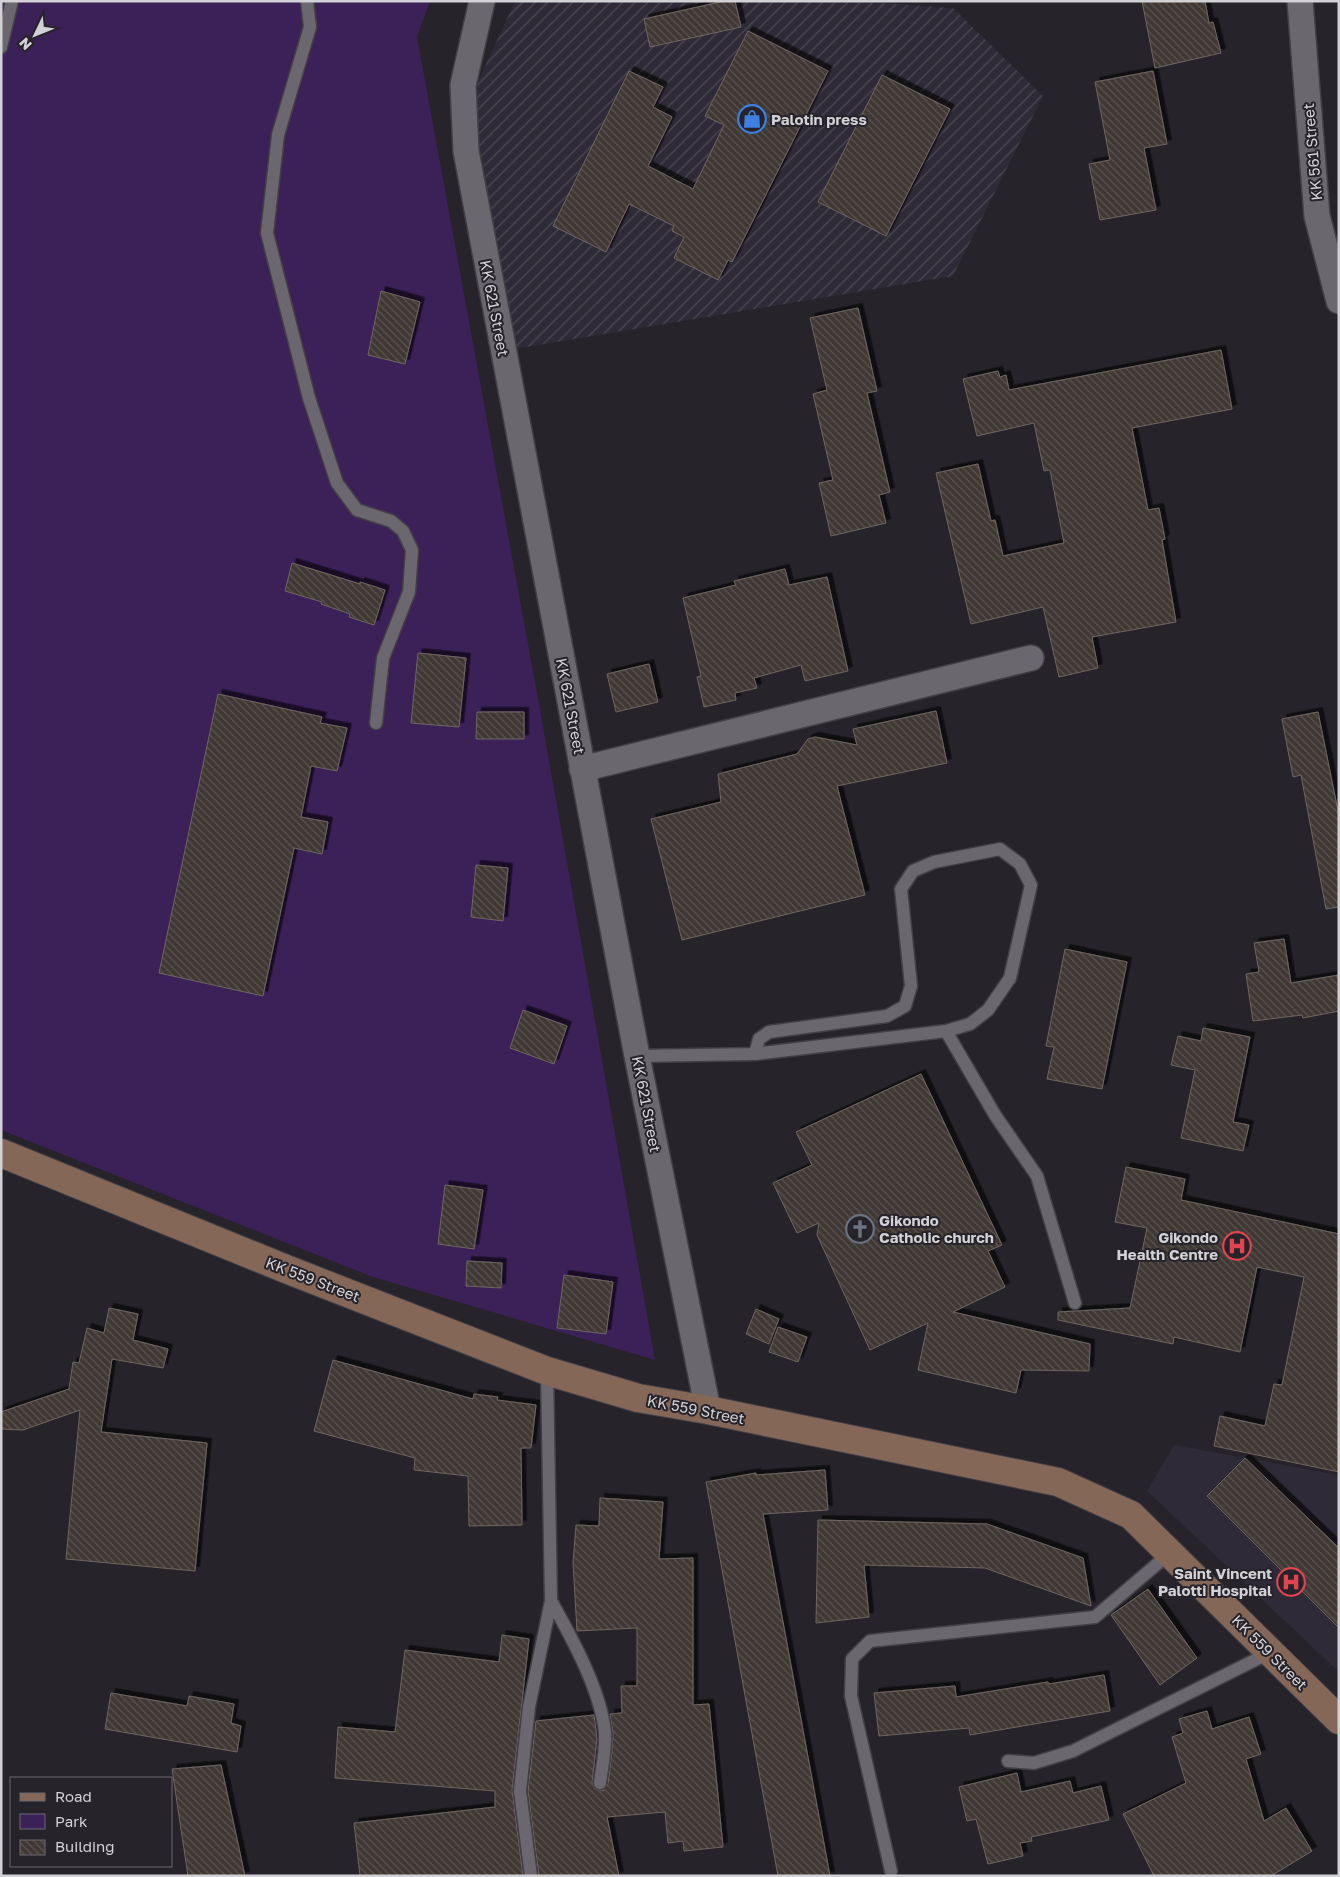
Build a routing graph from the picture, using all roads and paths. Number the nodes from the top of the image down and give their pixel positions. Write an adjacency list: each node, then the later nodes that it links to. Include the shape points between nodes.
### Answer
1 (12, 1): 5 (lane)
2 (308, 1): 8 (lane, via 310,27 278,135 267,233 309,398 336,483 357,510 391,521 403,530 412,550 409,592 382,658)
3 (482, 1): 9 (street, KK 621 Street, via 463,84 466,151)
4 (1300, 1): 6 (street, KK 561 Street, via 1317,216)
5 (1, 47)
6 (1339, 301)
7 (1032, 658): 9 (street)
8 (376, 723)
9 (582, 769): 12 (street, KK 621 Street)
10 (946, 1031): 11 (lane); 11 (lane, via 970,1024 988,1010 1010,978 1031,885 1020,864 1000,849 934,862 913,871 901,889 911,986 905,1006 887,1016 769,1032 759,1039); 14 (lane, via 995,1115 1037,1176)
11 (755, 1054): 12 (lane)
12 (637, 1056): 16 (street, KK 621 Street)
13 (1, 1153): 15 (main road, KK 559 Street, via 286,1269)
14 (1075, 1303)
15 (547, 1370): 16 (main road, KK 559 Street, via 638,1398); 18 (lane)
16 (708, 1410): 17 (main road, KK 559 Street, via 1058,1482 1131,1515)
17 (1170, 1553): 19 (main road, KK 559 Street); 23 (lane, via 1095,1617 870,1641 852,1659 851,1696)
18 (551, 1601): 22 (lane, via 573,1640 599,1704 605,1734); 24 (lane, via 529,1707 520,1790)
19 (1271, 1652): 20 (main road, KK 559 Street); 21 (lane, via 1072,1751 1034,1763)
20 (1339, 1720)
21 (1008, 1761)
22 (600, 1783)
23 (891, 1871)
24 (531, 1876)

